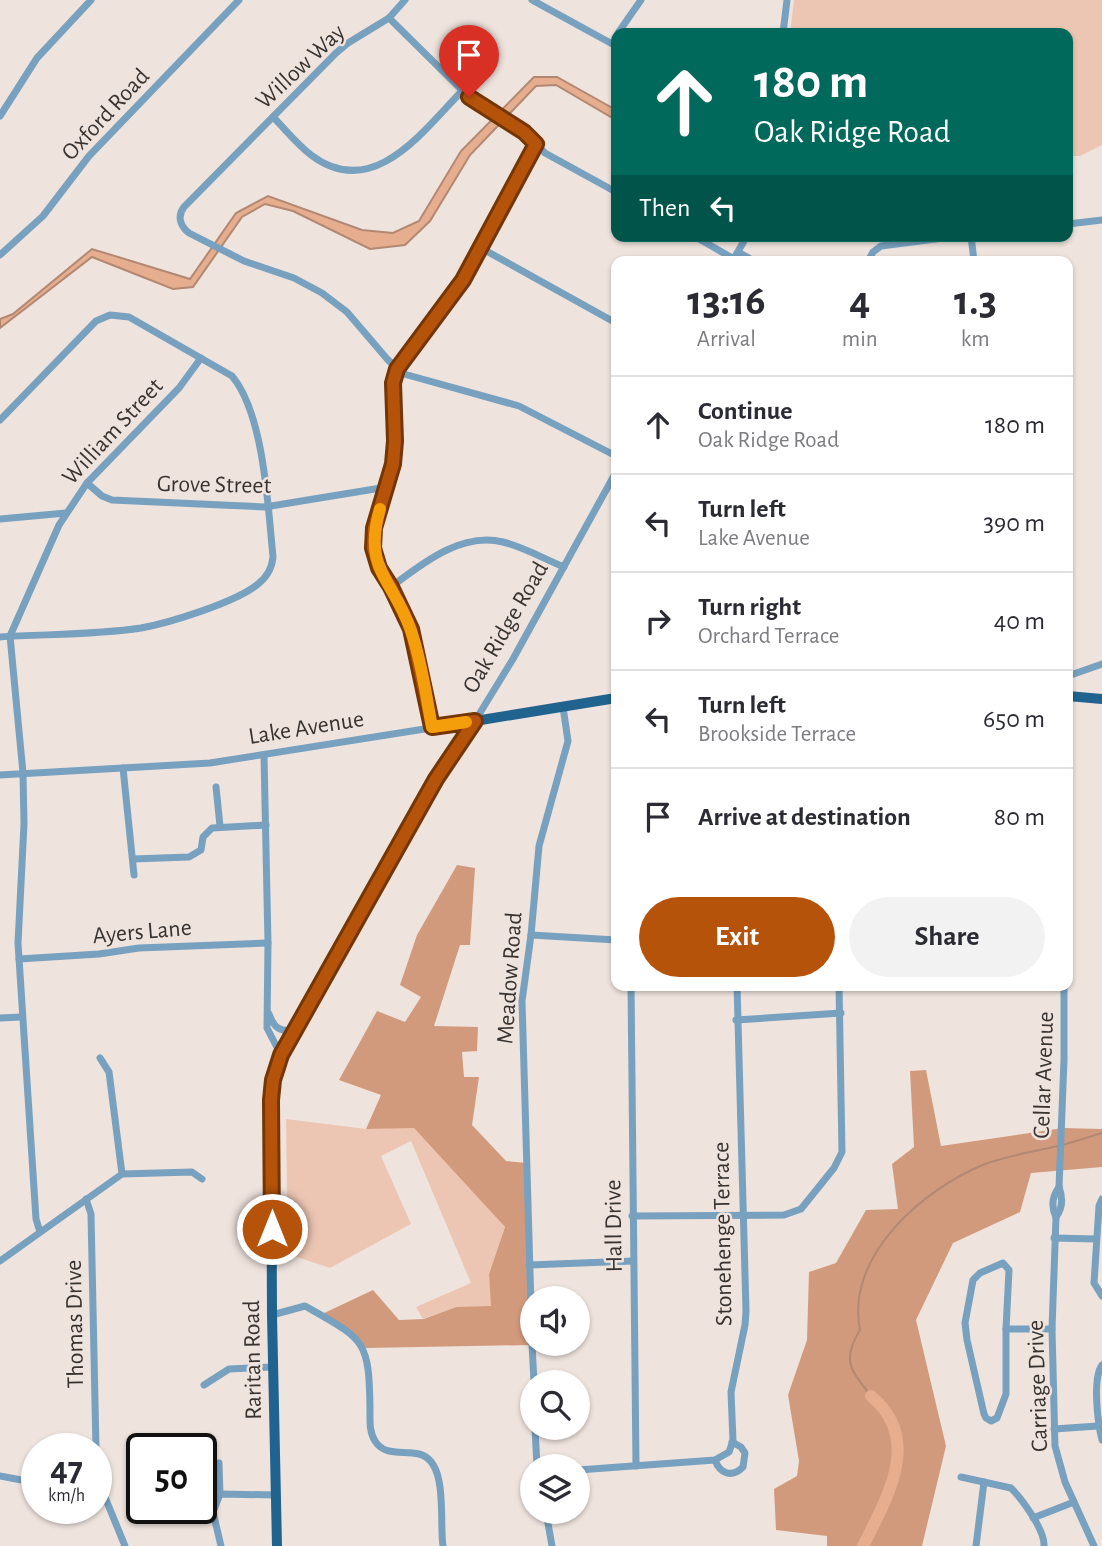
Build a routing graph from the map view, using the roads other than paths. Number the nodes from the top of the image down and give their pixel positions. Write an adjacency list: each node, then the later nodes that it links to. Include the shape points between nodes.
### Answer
1 (91, 0): 12 (street, via 37,58)
2 (239, 0): 21 (street, Oxford Road, via 89,156 43,216)
3 (405, 0): 7 (street, Willow Way)
4 (532, 0): 10 (street)
5 (641, 0): 8 (street)
6 (787, 0): 9 (street)
7 (389, 18): 11 (street); 13 (street, Willow Way, via 336,53)
8 (623, 28)
9 (784, 28)
10 (611, 38)
11 (462, 91): 13 (street, via 402,152 368,169 338,168 317,159); 14 (street)
12 (0, 116)
13 (273, 117): 26 (street, Willow Way, via 181,211 182,227 260,268 322,293 347,312)
14 (536, 144): 15 (street); 20 (street)
15 (611, 189)
16 (1102, 220): 17 (street)
17 (1073, 223)
18 (706, 242): 22 (street)
19 (912, 242): 23 (street, via 881,246)
20 (481, 248): 24 (street); 26 (street)
21 (0, 255)
22 (733, 256)
23 (871, 256)
24 (611, 320)
25 (201, 359): 27 (street, via 124,316 103,317); 30 (street, William Street); 32 (street, via 232,376 250,405)
26 (397, 369): 28 (street, via 416,379 519,406); 31 (street, via 393,383 395,441)
27 (0, 420)
28 (611, 453)
29 (611, 481): 35 (street, Oak Ridge Road)
30 (87, 483): 32 (street, Grove Street, via 112,500); 33 (street, William Street)
31 (387, 487): 32 (street, Grove Street); 36 (street, via 373,541 379,568)
32 (268, 507): 37 (street, via 272,565 257,586 240,596 144,627)
33 (66, 513): 34 (street); 37 (street, William Street)
34 (0, 519)
35 (564, 567): 36 (street, via 504,542 475,540 443,552); 45 (street, Oak Ridge Road)
36 (391, 587): 46 (street, via 411,629)
37 (10, 636): 38 (street); 49 (street, William Street)
38 (0, 637)
39 (1102, 664): 40 (street)
40 (1073, 674)
41 (1073, 696): 43 (main road)
42 (611, 699): 44 (main road, Lake Avenue)
43 (1102, 699)
44 (564, 707): 45 (main road, Lake Avenue); 56 (street, Meadow Road, via 568,741 538,846)
45 (475, 721): 46 (street, Lake Avenue); 69 (main road, Oak Ridge Road, via 442,769)
46 (432, 727): 47 (street, Lake Avenue)
47 (264, 756): 48 (street, Lake Avenue); 52 (street)
48 (123, 768): 49 (street, Lake Avenue); 54 (street)
49 (23, 773): 50 (street, Lake Avenue); 59 (street, William Street)
50 (0, 775)
51 (216, 788): 53 (street)
52 (266, 825): 53 (street); 58 (street)
53 (220, 826): 54 (street, via 206,832 195,855)
54 (132, 859): 55 (street)
55 (134, 876)
56 (531, 935): 57 (street); 84 (street, Meadow Road, via 521,1018)
57 (611, 940)
58 (268, 943): 59 (street, Ayers Lane); 64 (street)
59 (19, 958): 66 (street, William Street)
60 (631, 991): 78 (street, Hall Drive)
61 (737, 991): 68 (street, Stonehenge Terrace)
62 (839, 991): 65 (street)
63 (1064, 991): 72 (street, Cellar Avenue)
64 (268, 1010): 69 (street, via 278,1029); 70 (street, via 267,1028)
65 (841, 1013): 68 (street); 77 (street, via 843,1140 838,1163 797,1211)
66 (22, 1017): 67 (street); 79 (street, William Street)
67 (0, 1018)
68 (736, 1020): 77 (street, Stonehenge Terrace)
69 (294, 1030): 70 (main road, Oak Ridge Road)
70 (281, 1055): 87 (main road, Raritan Road, via 271,1100)
71 (100, 1058): 73 (street, via 108,1072)
72 (1060, 1165): 80 (street, Carriage Drive, via 1061,1211)
73 (122, 1174): 74 (street, via 191,1172); 75 (street)
74 (202, 1179)
75 (86, 1199): 79 (street); 95 (street, Thomas Drive, via 91,1214)
76 (1102, 1199): 81 (street)
77 (743, 1215): 78 (street); 97 (street, Stonehenge Terrace, via 746,1325 731,1392)
78 (632, 1216): 83 (street, Hall Drive)
79 (40, 1232): 82 (street)
80 (1054, 1238): 81 (street); 89 (street, Carriage Drive)
81 (1096, 1239): 86 (street, via 1094,1283)
82 (0, 1261)
83 (633, 1261): 84 (street); 100 (street, Hall Drive)
84 (529, 1265): 85 (street, Meadow Road)
85 (530, 1286)
86 (1102, 1296)
87 (272, 1315): 91 (main road, Raritan Road); 115 (street, via 305,1306 349,1331 360,1343 369,1371 372,1436 388,1451 423,1454 437,1469)
88 (1006, 1329): 88 (street, via 1009,1270 1003,1263 973,1280 965,1322 984,1414 991,1421 1006,1400); 89 (street)
89 (1052, 1329): 94 (street, Carriage Drive)
90 (1102, 1365): 93 (street, via 1097,1375)
91 (273, 1367): 92 (street, via 229,1369); 107 (main road, Raritan Road)
92 (204, 1385)
93 (1098, 1426): 94 (street); 96 (street)
94 (1054, 1429): 108 (street, Carriage Drive, via 1058,1460)
95 (96, 1433)
96 (1102, 1440)
97 (732, 1442): 98 (street, via 724,1457); 98 (street, Stonehenge Terrace, via 744,1450 743,1467 725,1473)
98 (715, 1460): 100 (street)
99 (217, 1463): 106 (street)
100 (636, 1466): 101 (street)
101 (590, 1469)
102 (0, 1476): 104 (street)
103 (961, 1477): 105 (street)
104 (21, 1480)
105 (984, 1482): 109 (street, via 1011,1488); 117 (street)
106 (220, 1494): 107 (street); 113 (street, via 214,1512)
107 (276, 1495): 114 (main road, Raritan Road)
108 (1074, 1502): 109 (street); 119 (street, Carriage Drive)
109 (1033, 1518): 118 (street)
110 (112, 1520): 112 (street, Thomas Drive)
111 (548, 1524): 116 (street)
112 (125, 1546)
113 (221, 1546)
114 (277, 1546)
115 (443, 1546)
116 (552, 1546)
117 (976, 1546)
118 (1044, 1546)
119 (1094, 1546)

